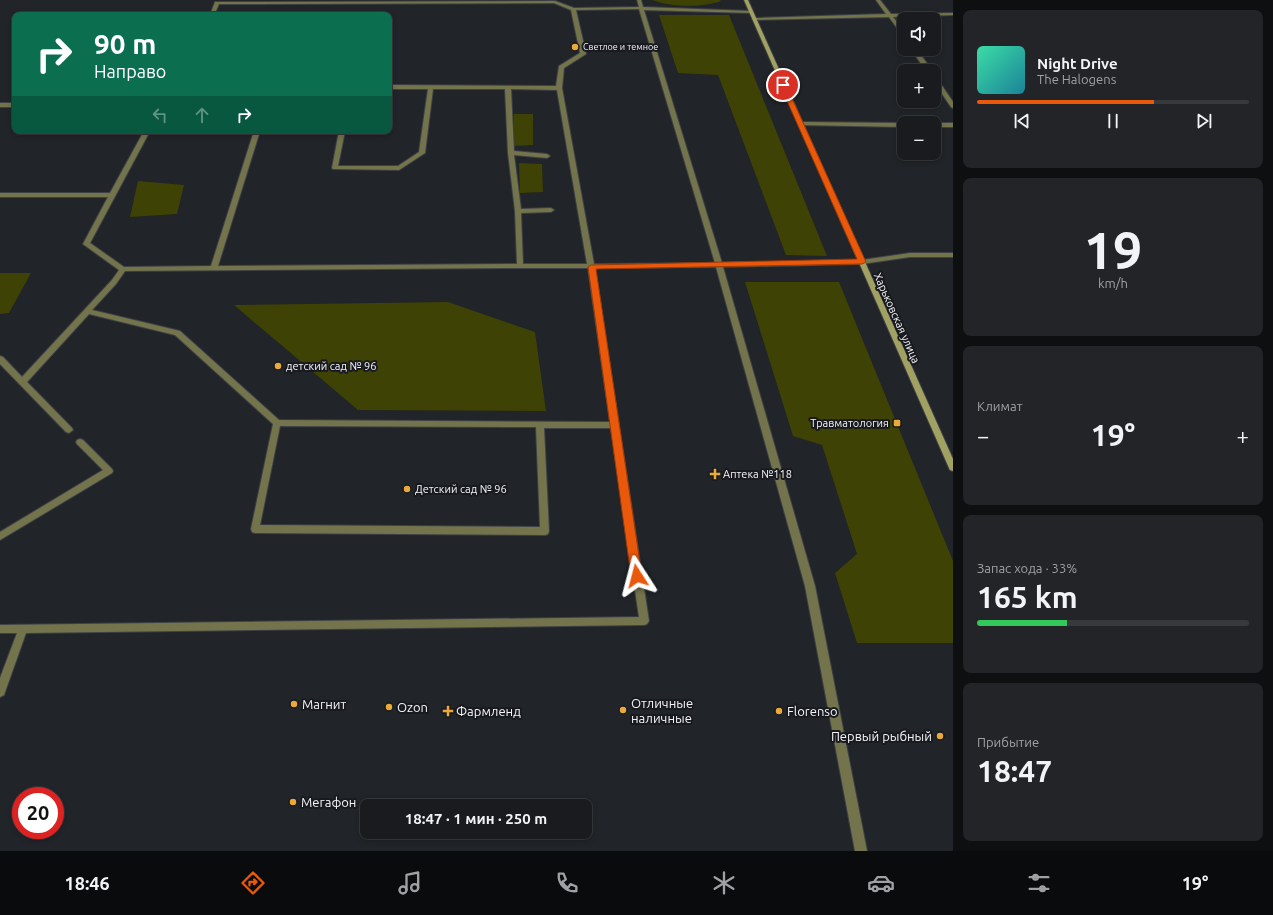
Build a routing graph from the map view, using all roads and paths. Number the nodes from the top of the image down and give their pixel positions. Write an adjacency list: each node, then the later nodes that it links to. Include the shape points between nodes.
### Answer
1 (746, 0): 7 (street, Харьковская улица)
2 (878, 0): 9 (lane)
3 (554, 1): 5 (lane); 6 (lane, via 217,3)
4 (640, 4): 5 (lane); 7 (lane); 35 (lane)
5 (573, 9): 15 (lane, via 583,54 561,67)
6 (213, 12)
7 (750, 12): 10 (street, Харьковская улица)
8 (953, 14): 9 (lane)
9 (891, 16): 10 (lane); 11 (lane)
10 (754, 19): 20 (street, Харьковская улица)
11 (897, 24)
12 (392, 87): 13 (lane)
13 (431, 87): 14 (lane); 26 (lane, via 422,154 399,168 334,168)
14 (508, 88): 15 (lane); 27 (lane)
15 (559, 88): 37 (lane)
16 (941, 88): 19 (lane)
17 (0, 105): 18 (lane)
18 (12, 105)
19 (953, 106)
20 (801, 124): 21 (lane); 34 (street, Харьковская улица)
21 (897, 125)
22 (941, 125): 23 (lane)
23 (953, 125)
24 (145, 134): 30 (lane)
25 (256, 134): 39 (lane)
26 (341, 134)
27 (511, 153): 28 (lane); 32 (lane)
28 (547, 156)
29 (0, 195): 30 (lane)
30 (112, 195): 38 (lane, via 86,244)
31 (551, 210): 32 (lane)
32 (518, 211): 36 (lane)
33 (953, 255): 34 (lane, via 910,255)
34 (862, 262): 35 (lane); 48 (street, Харьковская улица)
35 (719, 265): 37 (lane); 53 (lane, via 810,586)
36 (520, 267): 37 (lane); 39 (lane)
37 (591, 267): 45 (lane)
38 (123, 269): 39 (lane); 40 (lane)
39 (214, 269)
40 (87, 311): 42 (lane); 43 (lane, via 177,333)
41 (0, 359): 42 (lane)
42 (22, 382): 46 (lane)
43 (277, 423): 44 (lane); 44 (lane, via 255,529 545,531)
44 (540, 425): 45 (lane)
45 (614, 425): 51 (lane, via 644,621)
46 (69, 430)
47 (80, 442): 49 (lane, via 109,471)
48 (953, 468)
49 (0, 536)
50 (0, 629): 51 (lane)
51 (23, 629): 52 (lane)
52 (0, 692)
53 (860, 851)

